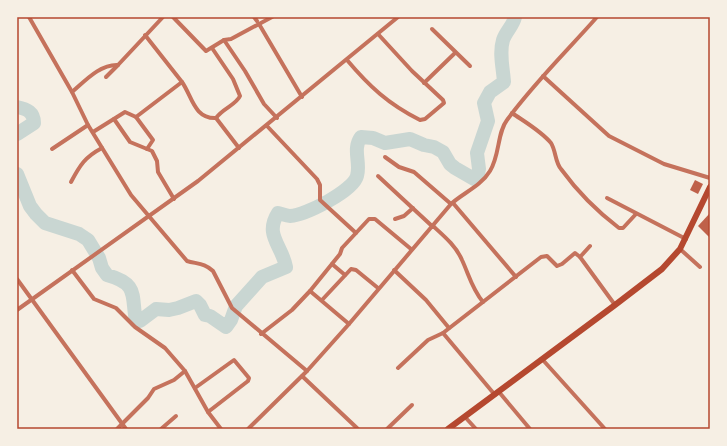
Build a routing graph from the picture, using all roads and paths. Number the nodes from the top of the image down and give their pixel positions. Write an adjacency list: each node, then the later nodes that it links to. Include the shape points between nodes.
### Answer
1 (29, 17): 22 (street)
2 (163, 17): 11 (street)
3 (173, 17): 13 (street, via 204,51)
4 (254, 17): 8 (street)
5 (272, 17): 8 (street)
6 (398, 17): 10 (street)
7 (597, 17): 18 (street)
8 (258, 23): 12 (street, via 231,39); 23 (street)
9 (432, 29): 14 (street)
10 (378, 34): 15 (street); 21 (street)
11 (145, 35): 16 (street); 20 (street)
12 (224, 40): 13 (street); 27 (street, via 246,71 264,104)
13 (212, 48): 26 (street, via 233,79 240,96)
14 (455, 53): 17 (street); 21 (street)
15 (347, 60): 21 (street, via 383,98 397,109 420,120 425,119 444,102); 23 (street)
16 (118, 65): 19 (street); 22 (street, via 109,66 93,74)
17 (470, 66)
18 (543, 76): 24 (street); 38 (street, via 609,136 664,164)
19 (106, 77)
20 (182, 82): 25 (street); 26 (street, via 195,108 207,118)
21 (424, 83)
22 (72, 92): 29 (street)
23 (302, 97): 27 (street)
24 (512, 112): 43 (street, via 503,126 499,150 490,172); 45 (street, via 546,138 554,149 560,169 619,228 623,228)
25 (136, 116): 28 (street, via 125,112); 35 (street, via 153,140)
26 (216, 118): 33 (street)
27 (276, 118): 30 (street)
28 (114, 119): 31 (street); 35 (street, via 130,142)
29 (88, 125): 31 (street); 34 (street)
30 (267, 126): 33 (street); 49 (street, via 317,179 320,186 319,199)
31 (93, 132): 32 (street)
32 (102, 148): 39 (street, via 88,155); 46 (street, via 131,195)
33 (239, 148): 42 (street)
34 (52, 149)
35 (147, 149): 42 (street, via 154,156 158,172)
36 (385, 157): 43 (street, via 399,167 414,172)
37 (378, 176): 44 (street)
38 (710, 178)
39 (71, 182)
40 (710, 188): 50 (main road)
41 (607, 198): 45 (street)
42 (174, 199): 46 (street)
43 (452, 203): 48 (street); 60 (street)
44 (412, 208): 47 (street, via 404,216); 48 (street)
45 (636, 214): 50 (street)
46 (148, 216): 57 (street); 71 (street, via 187,261 201,263 213,271 234,310)
47 (395, 219)
48 (433, 226): 53 (street); 66 (street, via 446,237 457,252 473,290)
49 (356, 233): 53 (street, via 373,218); 55 (street)
50 (686, 239): 52 (main road)
51 (590, 246): 54 (street)
52 (680, 249): 56 (street); 67 (main road, via 662,269)
53 (411, 250): 58 (street)
54 (580, 257): 60 (street, via 575,253 557,266 548,256 541,257); 67 (street)
55 (332, 264): 59 (street); 63 (street)
56 (700, 267)
57 (72, 270): 64 (street); 75 (street, via 94,299 116,308 135,327 165,348)
58 (394, 270): 62 (street); 70 (street, via 426,300)
59 (345, 275): 62 (street, via 354,269); 65 (street)
60 (516, 277): 66 (street)
61 (17, 279): 64 (street)
62 (378, 288): 69 (street)
63 (310, 291): 65 (street); 71 (street, via 292,310)
64 (32, 300): 68 (street); 84 (street)
65 (322, 300): 69 (street)
66 (483, 302): 70 (street)
67 (615, 305): 73 (main road)
68 (17, 310)
69 (349, 324): 76 (street)
70 (449, 328): 72 (street)
71 (261, 334): 76 (street)
72 (443, 334): 74 (street, via 428,340); 79 (street)
73 (542, 359): 79 (main road); 94 (street)
74 (398, 368)
75 (185, 371): 78 (street); 84 (street, via 174,380 154,389)
76 (306, 371): 77 (street)
77 (302, 376): 88 (street); 89 (street)
78 (195, 388): 81 (street); 81 (street, via 234,360 249,378)
79 (497, 394): 83 (main road); 93 (street)
80 (412, 405): 90 (street)
81 (208, 412): 87 (street)
82 (176, 416): 86 (street)
83 (465, 417): 91 (main road); 92 (street)
84 (124, 427): 85 (street)
85 (117, 429)
86 (161, 429)
87 (221, 429)
88 (248, 429)
89 (358, 429)
90 (387, 429)
91 (448, 429)
92 (476, 429)
93 (530, 429)
94 (604, 429)

